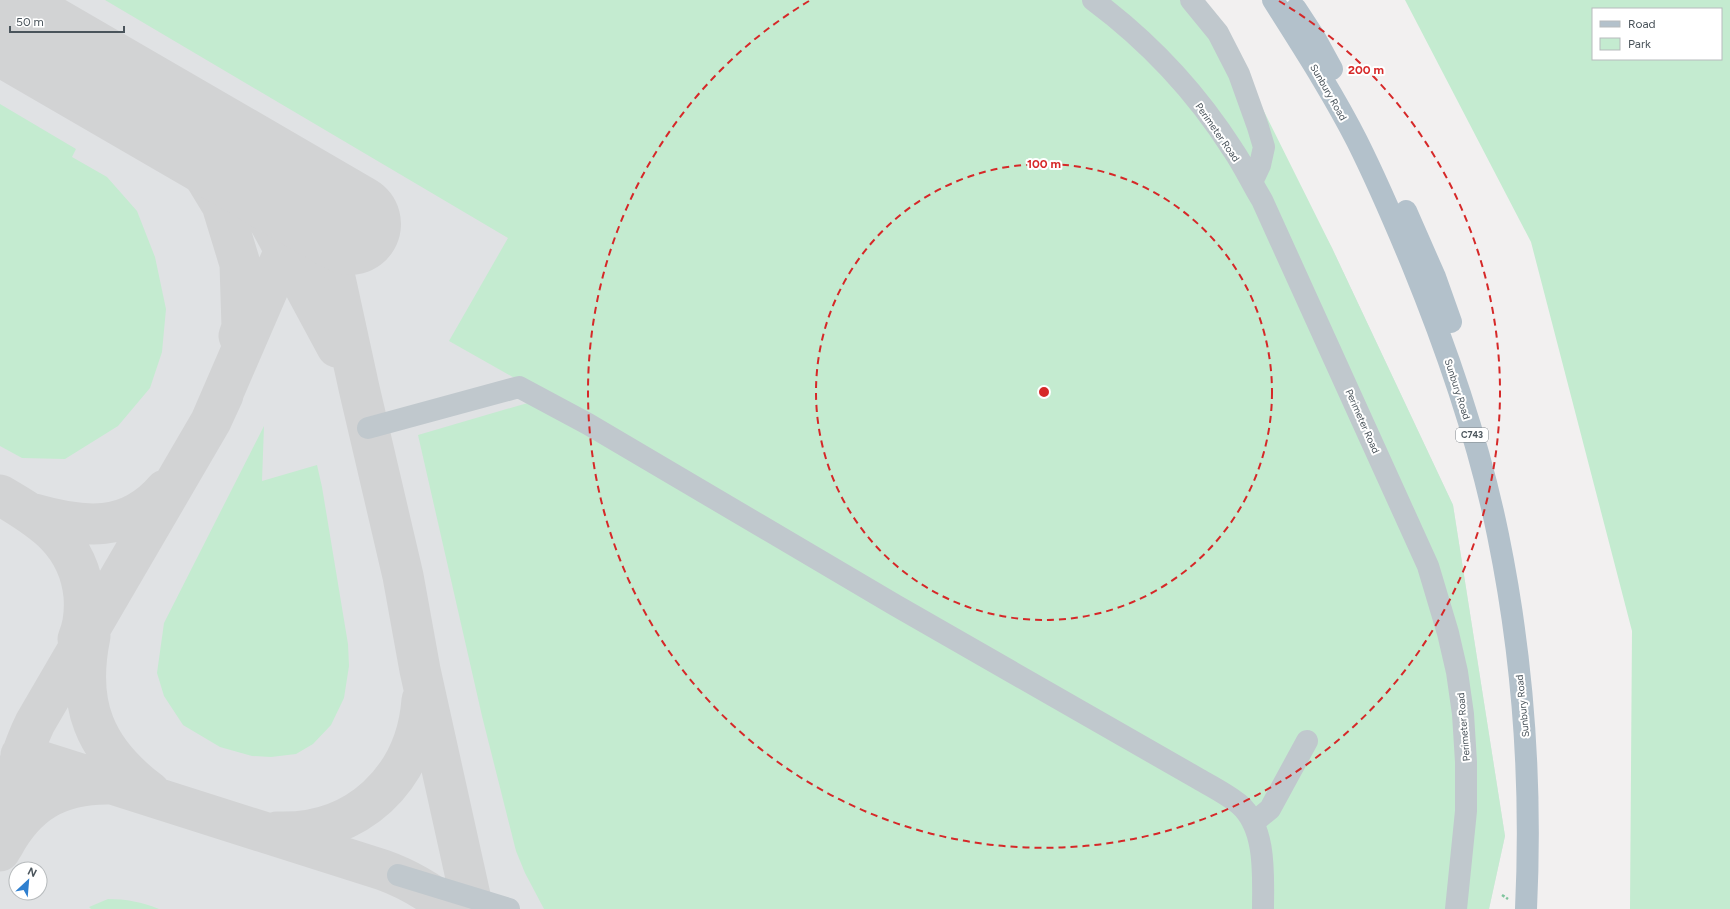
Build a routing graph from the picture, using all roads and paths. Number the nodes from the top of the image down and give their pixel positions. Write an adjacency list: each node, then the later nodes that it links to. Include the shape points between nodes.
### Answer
1 (1093, 0): 5 (lane, Perimeter Road, via 1150,48 1182,82 1216,125)
2 (1191, 0): 5 (lane, via 1218,33 1239,74 1258,127 1264,148)
3 (1273, 0): 13 (main road, Sunbury Road / C743, via 1356,140 1390,211 1432,312 1483,471 1509,598 1525,728 1528,844)
4 (1290, 0): 14 (main road, Sunbury Road / C743, via 1315,38 1367,130 1402,202 1435,277 1465,361 1488,437 1520,580 1533,665 1542,832)
5 (1252, 182): 12 (lane, Perimeter Road, via 1428,566 1448,633 1463,714 1466,762 1466,811)
6 (368, 428): 8 (lane, via 519,387 588,424 902,609 1198,778 1240,805)
7 (1307, 741): 8 (lane, via 1270,809)
8 (1253, 823): 11 (lane, via 1260,842 1263,862)
9 (398, 875): 10 (lane)
10 (509, 909)
11 (1263, 909)
12 (1456, 909)
13 (1526, 909)
14 (1540, 909)

